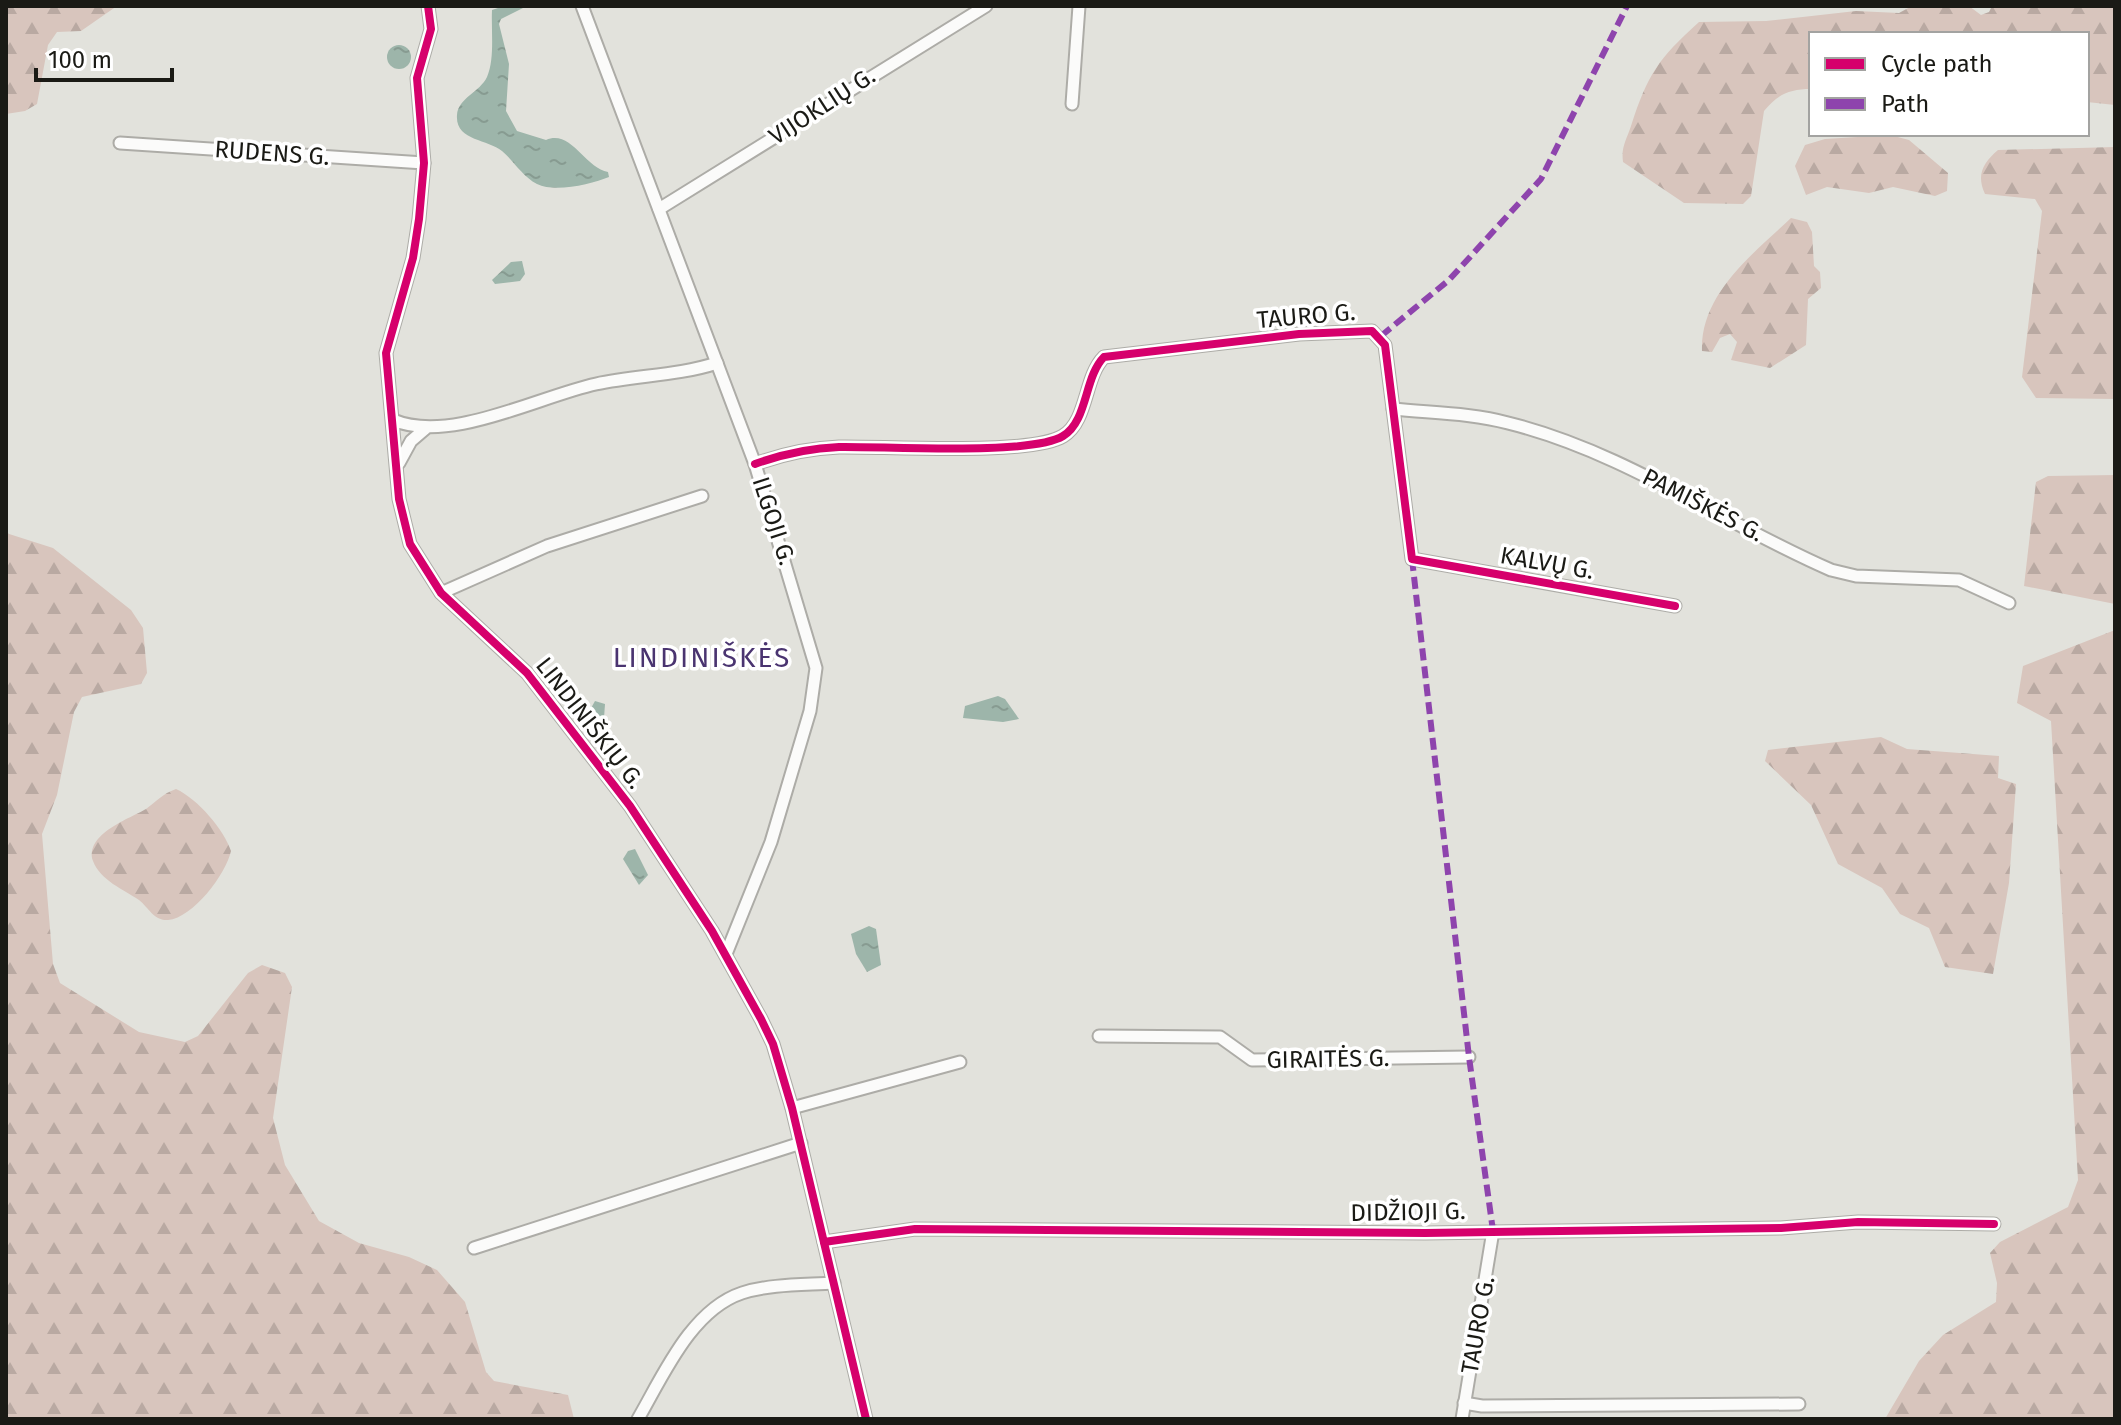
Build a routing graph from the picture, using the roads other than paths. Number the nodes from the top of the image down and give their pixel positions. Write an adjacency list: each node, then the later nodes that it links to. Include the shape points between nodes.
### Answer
1 (428, 6): 7 (street, LINDINIŠKIŲ G., via 431,29 417,78)
2 (582, 6): 8 (street, ILGOJI G.)
3 (986, 6): 8 (street, VIJOKLIŲ G.)
4 (1079, 6): 5 (street)
5 (1072, 104)
6 (120, 143): 7 (street, RUDENS G.)
7 (424, 163): 11 (street, LINDINIŠKIŲ G., via 413,258 386,353)
8 (659, 209): 9 (street, ILGOJI G.)
9 (717, 363): 12 (street, via 598,384); 14 (street, ILGOJI G.)
10 (1393, 409): 14 (street, TAURO G., via 1385,345 1372,331 1299,334 1104,357 1095,366 1075,422 1063,436 1030,444 834,447); 16 (street, TAURO G.); 18 (street, PAMIŠKĖS G., via 1507,422 1589,450 1831,570 1856,576 1959,580)
11 (393, 420): 12 (street); 13 (street, LINDINIŠKIŲ G.)
12 (425, 429): 13 (street, via 411,441)
13 (399, 464): 17 (street, LINDINIŠKIŲ G., via 399,499 410,544)
14 (755, 464): 20 (street, ILGOJI G., via 813,648 816,683 771,842)
15 (702, 496): 17 (street, via 547,546)
16 (1412, 559): 19 (street, KALVŲ G.)
17 (441, 593): 20 (street, LINDINIŠKIŲ G., via 538,686 630,806)
18 (2009, 603)
19 (1675, 606)
20 (726, 954): 24 (street, LINDINIŠKIŲ G., via 773,1044)
21 (1099, 1036): 22 (street, GIRAITĖS G., via 1220,1037 1252,1060)
22 (1469, 1057)
23 (960, 1062): 24 (street)
24 (792, 1108): 25 (street, LINDINIŠKIŲ G.)
25 (801, 1143): 28 (street, LINDINIŠKIŲ G.); 29 (street)
26 (1994, 1224): 27 (street, DIDŽIOJI G.)
27 (1493, 1231): 28 (street, DIDŽIOJI G., via 915,1229); 31 (street, TAURO G.)
28 (824, 1242): 30 (street, LINDINIŠKIŲ G.)
29 (474, 1248)
30 (834, 1283): 33 (street, via 756,1289 730,1299 687,1337); 34 (street, LINDINIŠKIŲ G.)
31 (1464, 1403): 32 (street); 35 (street, TAURO G.)
32 (1799, 1404)
33 (638, 1419)
34 (866, 1419)
35 (1462, 1419)

